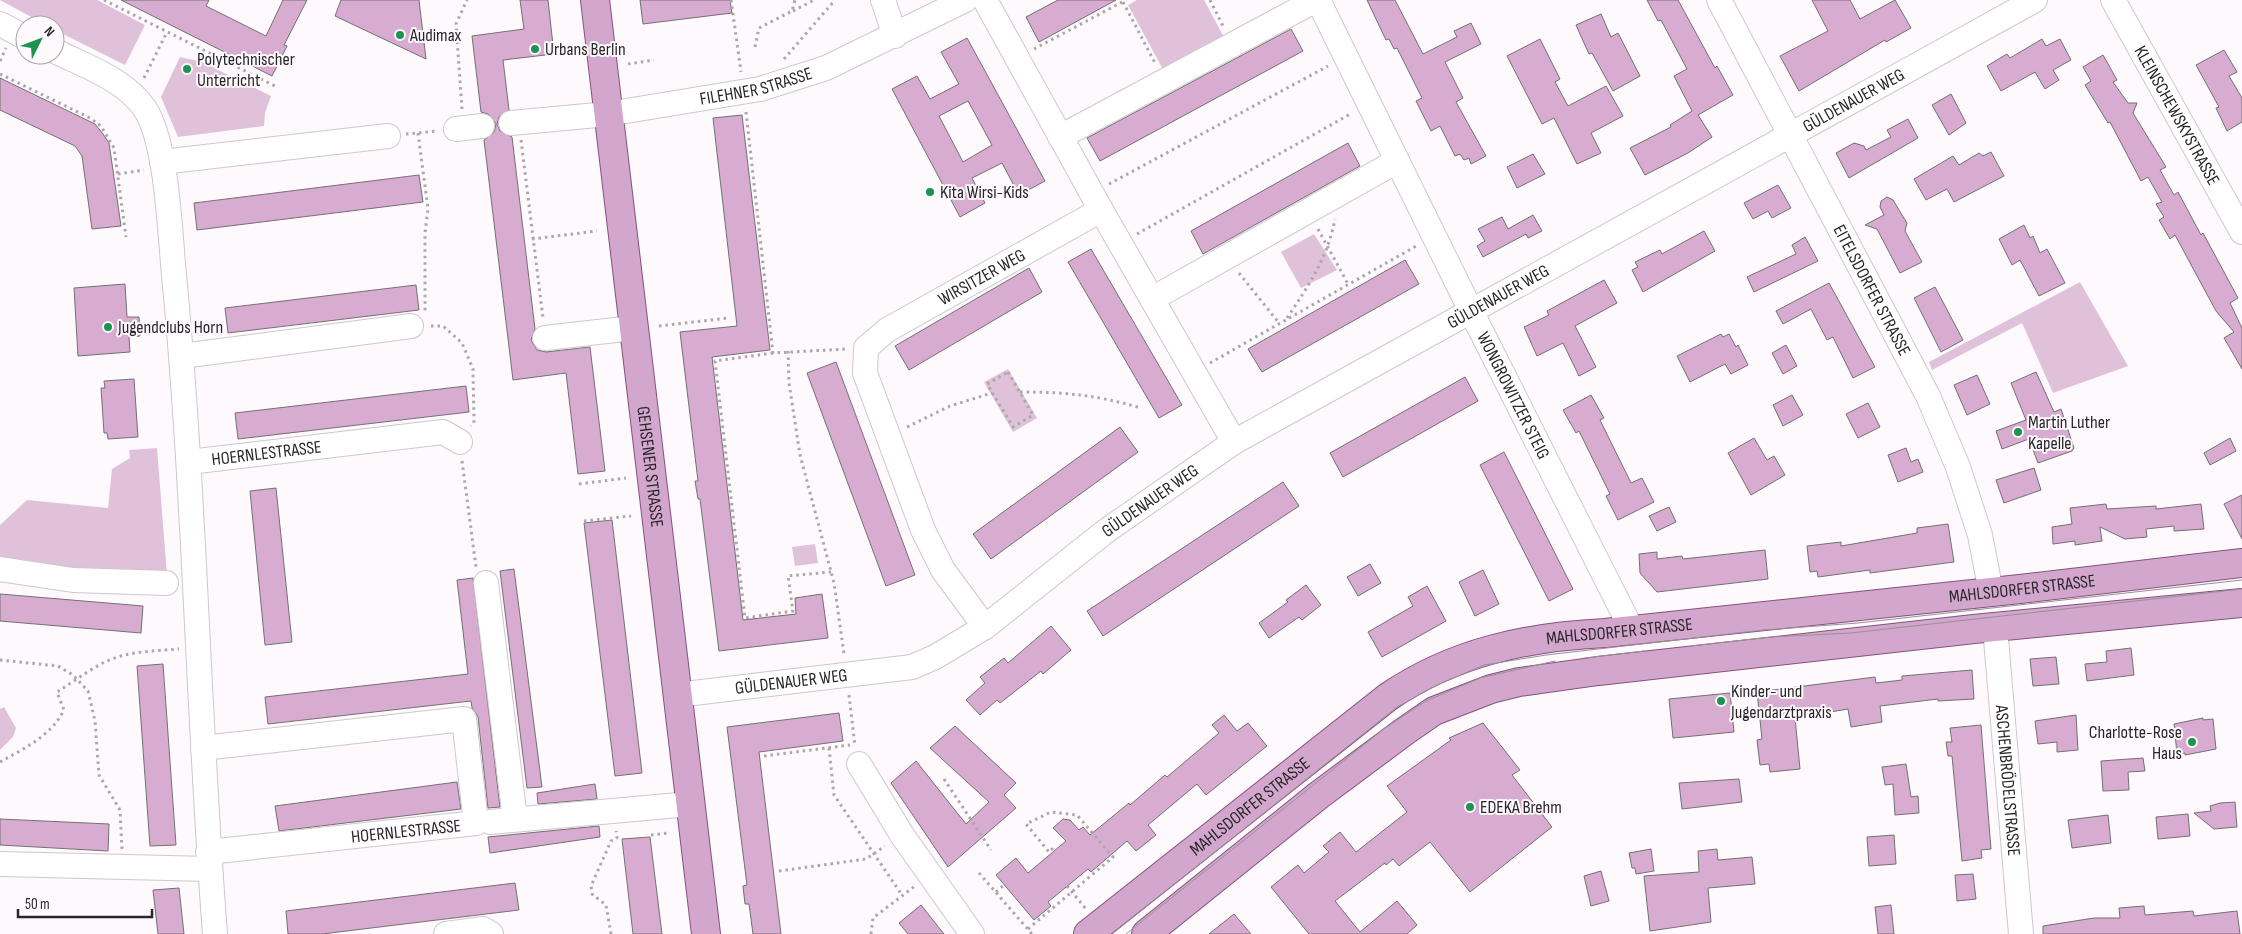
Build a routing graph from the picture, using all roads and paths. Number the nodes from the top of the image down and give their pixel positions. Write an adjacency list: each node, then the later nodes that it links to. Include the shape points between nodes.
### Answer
1 (104, 0): 18 (path)
2 (467, 0): 39 (path, via 456,24 460,126)
3 (594, 0): 37 (main road, GEHSENER STRASSE)
4 (731, 0): 31 (path)
5 (795, 0): 17 (path)
6 (814, 0): 17 (path)
7 (835, 0): 27 (path)
8 (883, 0): 20 (street)
9 (965, 0): 20 (street, FILEHNER STRASSE)
10 (985, 0): 42 (street)
11 (1210, 0): 21 (path)
12 (1317, 0): 21 (street); 43 (street, WONGROWITZER STEIG)
13 (1718, 0): 41 (street, EITELSDORFER STRASSE)
14 (2035, 0): 41 (street, GÜLDENAUER WEG)
15 (2113, 0): 51 (street, KLEINSCHEWSKYSTRASSE)
16 (1124, 1): 23 (path); 32 (path)
17 (792, 11): 22 (path, via 759,28)
18 (167, 32): 33 (path); 34 (path)
19 (11, 35): 26 (path)
20 (895, 36): 37 (street, FILEHNER STRASSE, via 826,68 760,90)
21 (1233, 45): 32 (street)
22 (755, 47)
23 (1029, 52)
24 (65, 56): 44 (street, HOERNLESTRASSE, via 108,77 134,96 145,109 154,127)
25 (654, 60): 28 (path)
26 (0, 61)
27 (781, 63)
28 (628, 64)
29 (1332, 65): 46 (path)
30 (0, 74): 45 (path, via 80,112 100,126 114,148)
31 (741, 74)
32 (1165, 81): 42 (street)
33 (142, 82)
34 (277, 87)
35 (745, 109): 69 (path)
36 (1355, 112): 52 (path)
37 (608, 114): 38 (street); 65 (main road, GEHSENER STRASSE)
38 (516, 130): 54 (path)
39 (418, 133): 40 (path); 64 (path, via 428,209 425,317)
40 (395, 135): 44 (street)
41 (1791, 136): 60 (street, GÜLDENAUER WEG); 88 (street, EITELSDORFER STRASSE, via 1928,396 1961,476 1980,535)
42 (1060, 137): 48 (street)
43 (1397, 160): 47 (street); 60 (street, WONGROWITZER STEIG)
44 (154, 166): 45 (path); 70 (street, HOERNLESTRASSE)
45 (118, 174): 53 (path)
46 (1104, 187)
47 (1341, 192): 49 (street); 56 (path)
48 (1101, 210): 59 (street); 67 (street, WIRSITZER WEG, via 887,330)
49 (1307, 211): 56 (path); 57 (street)
50 (596, 231): 54 (path)
51 (2242, 232)
52 (1132, 236)
53 (126, 237)
54 (532, 239): 66 (path)
55 (1420, 243): 58 (path)
56 (1328, 247): 58 (path); 62 (path, via 1317,273)
57 (1226, 257): 59 (street); 63 (path)
58 (1348, 284): 62 (path)
59 (1152, 299): 77 (street)
60 (1471, 311): 77 (street, GÜLDENAUER WEG); 92 (street, WONGROWITZER STEIG)
61 (728, 318): 65 (path)
62 (1286, 320): 63 (path)
63 (1279, 324): 71 (path)
64 (412, 326): 70 (street); 76 (path, via 443,326 462,343 473,369 474,423)
65 (646, 327): 66 (street); 99 (main road, GEHSENER STRASSE)
66 (545, 338)
67 (866, 348): 68 (path); 75 (street, via 865,372)
68 (788, 351): 69 (path); 85 (path, via 788,383 800,455)
69 (773, 353): 85 (path, via 715,361 745,618 793,611 788,576)
70 (182, 356): 78 (street, HOERNLESTRASSE)
71 (1205, 365)
72 (1020, 392): 73 (path, via 1008,372 987,384); 73 (path, via 1033,416 1013,427); 74 (path, via 1100,396)
73 (992, 393): 75 (path, via 950,406)
74 (1141, 408)
75 (888, 436): 90 (street, via 943,570)
76 (460, 442): 78 (street, HOERNLESTRASSE, via 443,432); 87 (path, via 477,578)
77 (1234, 442): 90 (street, GÜLDENAUER WEG, via 1106,531)
78 (189, 462): 100 (street, HOERNLESTRASSE)
79 (626, 478): 80 (path)
80 (579, 484)
81 (631, 516): 82 (path)
82 (584, 521)
83 (2242, 562): 88 (main road, MAHLSDORFER STRASSE)
84 (0, 568): 86 (street, via 73,580)
85 (831, 572): 94 (path)
86 (166, 583)
87 (486, 583): 108 (street)
88 (1991, 592): 91 (main road); 92 (main road, MAHLSDORFER STRASSE)
89 (2242, 603): 91 (main road, MAHLSDORFER STRASSE)
90 (985, 627): 99 (street, GÜLDENAUER WEG, via 935,658 912,667)
91 (1995, 628): 96 (main road, MAHLSDORFER STRASSE); 138 (street, ASCHENBRÖDELSTRASSE)
92 (1632, 630): 96 (main road); 127 (main road, MAHLSDORFER STRASSE, via 1544,637 1505,644 1412,680)
93 (187, 648): 97 (path, via 141,652 108,661)
94 (845, 658)
95 (0, 660): 97 (path, via 58,666)
96 (1636, 667): 137 (main road, MAHLSDORFER STRASSE, via 1519,682 1461,699 1434,711 1319,795)
97 (77, 679): 104 (path, via 57,692 64,710 58,722 34,744); 118 (path, via 88,691 95,721 99,775 120,810)
98 (849, 692): 102 (path)
99 (677, 695): 106 (main road, GEHSENER STRASSE)
100 (202, 748): 116 (street, HOERNLESTRASSE); 116 (street, HOERNLESTRASSE, via 464,719 476,823)
101 (829, 748): 102 (path); 103 (path); 115 (path, via 834,795)
102 (857, 754): 112 (street)
103 (764, 756)
104 (0, 762)
105 (944, 778): 113 (path)
106 (690, 804): 107 (street); 133 (main road, GEHSENER STRASSE)
107 (613, 812): 108 (street); 132 (path, via 617,838 611,841 591,886 592,894 606,905)
108 (515, 819): 109 (street)
109 (490, 822)
110 (669, 833): 111 (path)
111 (650, 835)
112 (902, 835): 115 (path); 121 (street)
113 (991, 850)
114 (1054, 852): 125 (path, via 1052,849 1049,852 1026,824 1051,812 1076,816 1113,857)
115 (874, 853): 119 (path, via 866,859); 126 (path)
116 (209, 860): 118 (street, HOERNLESTRASSE); 129 (street, HOERNLESTRASSE)
117 (0, 864): 118 (street, HOERNLESTRASSE)
118 (122, 868)
119 (779, 871)
120 (979, 873): 124 (path)
121 (930, 876): 126 (path); 135 (street)
122 (1004, 885): 124 (path)
123 (1068, 886): 125 (path)
124 (996, 892): 128 (path)
125 (1073, 892): 127 (path); 128 (path)
126 (902, 895): 134 (path, via 873,918)
127 (1088, 923)
128 (1028, 929): 136 (path)
129 (215, 934)
130 (446, 934): 131 (street, via 483,929)
131 (491, 934)
132 (611, 934)
133 (706, 934)
134 (870, 934)
135 (972, 934)
136 (1032, 934)
137 (1146, 934)
138 (2021, 934)

